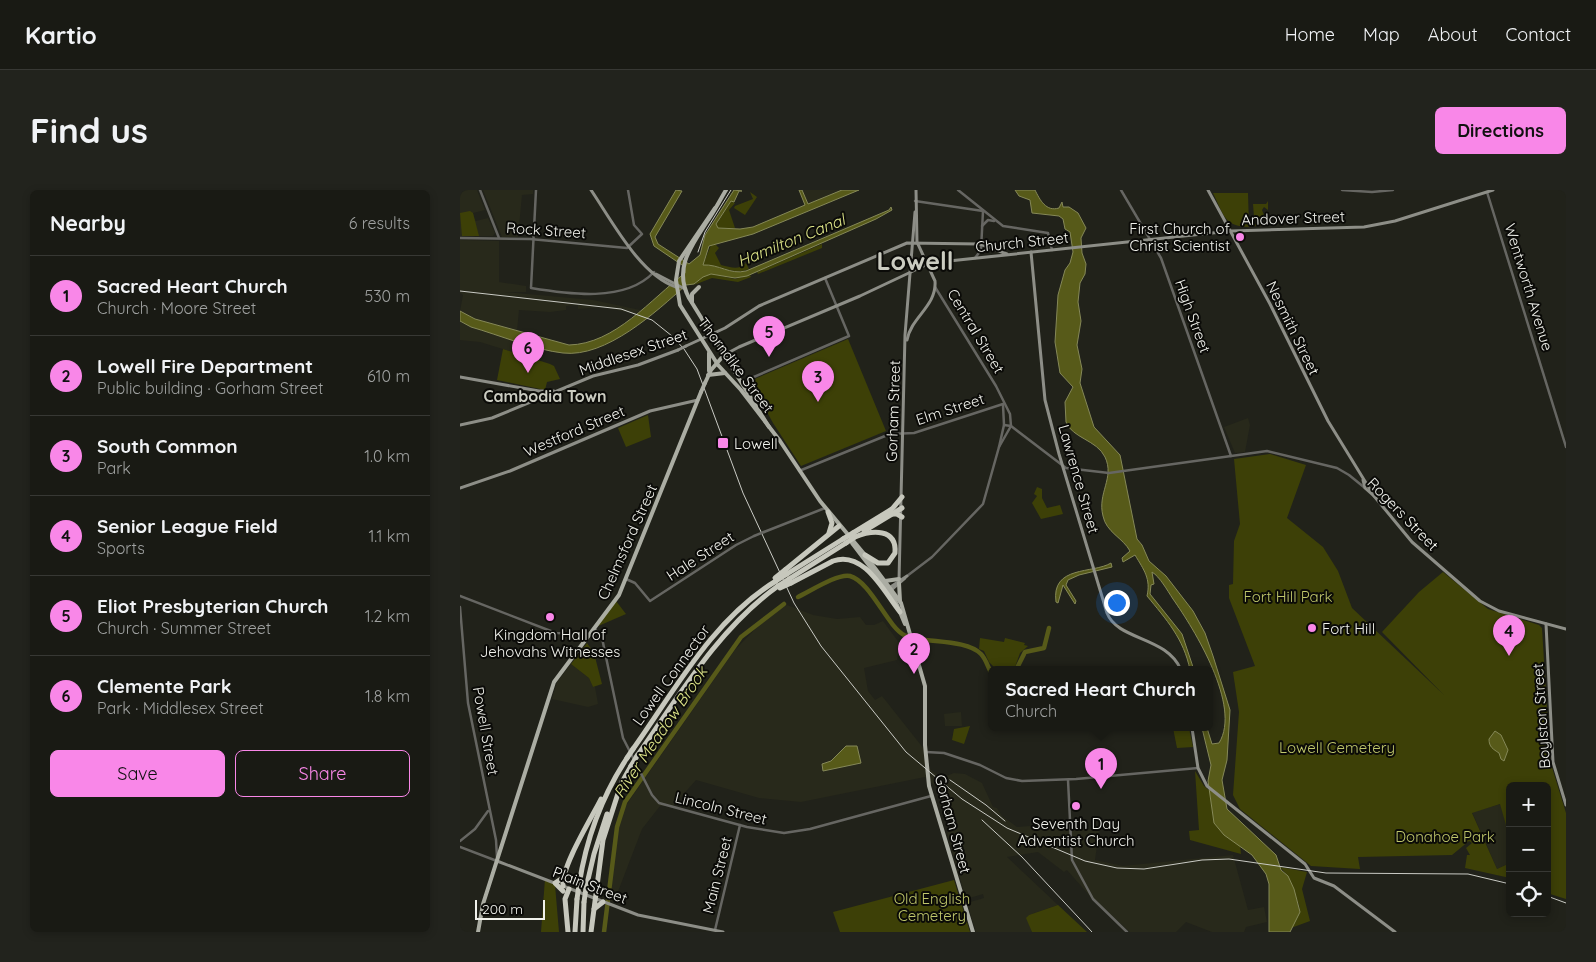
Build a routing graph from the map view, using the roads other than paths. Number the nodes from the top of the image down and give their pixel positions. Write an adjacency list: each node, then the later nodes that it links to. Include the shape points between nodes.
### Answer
1 (480, 190): 21 (street)
2 (536, 190): 22 (street)
3 (592, 190): 27 (main road)
4 (628, 190): 27 (street, via 634,225 642,234)
5 (726, 190): 33 (main road)
6 (916, 190): 14 (main road, Central Street)
7 (958, 190): 15 (street)
8 (1121, 190): 23 (street, High Street)
9 (1208, 190): 19 (main road, Nesmith Street)
10 (1342, 190): 11 (street)
11 (1393, 190)
12 (1493, 190): 13 (main road, Andover Street)
13 (1487, 192): 19 (main road, Andover Street, via 1378,225); 73 (street, Wentworth Avenue)
14 (916, 201): 15 (street); 16 (main road, Central Street)
15 (982, 211): 17 (street); 18 (street)
16 (915, 212): 24 (main road, Central Street); 25 (main road, Central Street)
17 (995, 221): 18 (street, via 988,220); 29 (street, via 1011,228 1047,232)
18 (981, 226): 26 (street)
19 (1231, 231): 23 (main road, Andover Street); 77 (main road, Nesmith Street, via 1316,398)
20 (460, 238): 21 (street, Rock Street)
21 (500, 238): 22 (street, Rock Street)
22 (533, 239): 27 (street, Rock Street); 36 (street, via 531,288 580,293 620,290 646,280)
23 (1152, 241): 28 (main road, Andover Street); 74 (street, High Street, via 1164,264)
24 (911, 243): 25 (main road, Middlesex Street); 37 (main road, Gorham Street); 39 (main road, Middlesex Street)
25 (917, 243): 26 (main road, Middlesex Street); 35 (main road, Central Street)
26 (980, 244): 31 (main road, Middlesex Street); 32 (street, via 980,252)
27 (630, 247): 36 (main road)
28 (1089, 247): 29 (main road, Church Street)
29 (1052, 250): 30 (main road, Church Street)
30 (1031, 252): 31 (main road, Church Street); 75 (main road, Lawrence Street, via 1044,394)
31 (1010, 254): 32 (main road, Church Street)
32 (974, 258): 34 (main road, Church Street)
33 (681, 262): 41 (main road, Thorndike Street); 44 (main road, Thorndike Street)
34 (936, 262): 35 (main road, Church Street); 38 (main road)
35 (927, 265): 37 (main road, Church Street); 38 (main road, Central Street)
36 (654, 272): 41 (main road)
37 (909, 275): 40 (main road, Church Street); 43 (main road, Gorham Street)
38 (932, 276): 45 (main road, Central Street)
39 (825, 278): 47 (street); 50 (main road, Middlesex Street, via 759,306)
40 (897, 280): 43 (main road, via 905,282); 47 (main road, Church Street)
41 (674, 284): 44 (main road); 51 (main road, Thorndike Street, via 685,315)
42 (699, 287): 46 (main road, via 692,294)
43 (908, 287): 48 (main road, Gorham Street)
44 (684, 288): 46 (main road, Thorndike Street)
45 (935, 288): 49 (main road, via 933,299); 64 (street, Central Street, via 996,386)
46 (692, 304): 50 (main road, Thorndike Street)
47 (836, 306): 54 (main road, Church Street); 59 (street, via 849,336)
48 (907, 319): 49 (main road); 52 (main road, Gorham Street)
49 (914, 322): 52 (main road)
50 (711, 335): 51 (main road, Middlesex Street); 54 (main road, Thorndike Street)
51 (702, 340): 53 (main road, Thorndike Street); 61 (main road, Middlesex Street, bridge, via 638,365 592,376)
52 (906, 346): 71 (main road, Gorham Street)
53 (708, 349): 55 (main road, Thorndike Street); 57 (main road)
54 (724, 355): 55 (main road, Chelmsford Street); 59 (main road, Thorndike Street)
55 (717, 362): 56 (main road, Thorndike Street); 57 (main road, Chelmsford Street)
56 (726, 373): 57 (main road); 70 (main road, Thorndike Street)
57 (708, 375): 63 (main road, Chelmsford Street, bridge)
58 (460, 377): 60 (main road)
59 (742, 382): 70 (main road, Thorndike Street)
60 (539, 391): 61 (main road); 62 (main road)
61 (557, 391): 62 (main road, Middlesex Street)
62 (544, 397): 67 (main road, Middlesex Street, via 492,418)
63 (698, 400): 78 (main road, Westford Street, via 650,411 510,471); 92 (main road, Chelmsford Street)
64 (1003, 404): 65 (street, Central Street); 66 (street, Central Street); 71 (street, Elm Street)
65 (1010, 414): 66 (street); 69 (street)
66 (1004, 415): 68 (street, Central Street)
67 (460, 425)
68 (1004, 425): 69 (street); 72 (street, Central Street)
69 (1011, 426): 72 (street, Central Street); 75 (street)
70 (770, 427): 76 (main road, Thorndike Street)
71 (904, 434): 76 (street, Elm Street, via 890,434); 81 (main road, Gorham Street)
72 (999, 447): 91 (street, Central Street, via 983,504 932,557)
73 (1566, 447)
74 (1231, 456): 75 (street, Rogers Street, via 1106,472); 79 (street, Rogers Street, via 1275,452 1341,470)
75 (1063, 467): 108 (main road, Lawrence Street, via 1112,622 1167,650)
76 (799, 471): 83 (main road, Thorndike Street)
77 (1360, 475): 79 (main road, Nesmith Street); 80 (main road, Nesmith Street)
78 (460, 488)
79 (1365, 488): 80 (main road, Rogers Street)
80 (1374, 496): 103 (main road, Rogers Street, via 1412,542 1480,601 1499,611)
81 (902, 497): 82 (main road, Gorham Street); 84 (highway)
82 (902, 508): 84 (highway); 85 (main road, Gorham Street)
83 (827, 510): 86 (main road, Thorndike Street); 87 (highway, via 832,523); 92 (street, Hale Street, bridge, via 738,544 650,601)
84 (892, 511): 85 (highway); 88 (highway)
85 (902, 517): 94 (main road, Gorham Street)
86 (839, 526): 87 (highway); 88 (main road, Thorndike Street)
87 (827, 535): 90 (highway)
88 (850, 538): 89 (main road, Thorndike Street); 89 (highway, via 879,532 893,541 895,553 888,562 878,564); 90 (highway); 96 (main road, Thorndike Street)
89 (865, 555): 93 (main road, Thorndike Street)
90 (788, 576): 95 (highway, bridge); 95 (highway, bridge); 102 (highway, via 833,561 852,560 864,567)
91 (907, 576): 94 (main road, Central Street)
92 (626, 579): 104 (main road, Chelmsford Street, via 615,602)
93 (885, 581): 94 (main road); 96 (main road, Thorndike Street)
94 (900, 581): 96 (main road); 100 (main road)
95 (777, 583): 97 (highway); 97 (highway)
96 (889, 589): 100 (main road, Thorndike Street); 102 (main road, Gorham Street)
97 (765, 592): 99 (highway, Lowell Connector)
98 (460, 597): 107 (street, via 556,633)
99 (758, 598): 112 (highway, Lowell Connector, bridge, via 706,646); 114 (highway, Lowell Connector, bridge, via 712,650)
100 (900, 603): 106 (main road, Gorham Street)
101 (460, 607): 117 (street, Powell Street, via 468,704)
102 (900, 612): 106 (main road, Gorham Street)
103 (1546, 624): 105 (main road, Rogers Street); 116 (main road, Boylston Street, via 1553,762)
104 (595, 629): 107 (main road, Chelmsford Street); 118 (street, Lincoln Street, via 602,638 623,738 657,801)
105 (1566, 629)
106 (908, 632): 110 (main road, Gorham Street, via 925,688)
107 (591, 634): 121 (main road, Chelmsford Street, via 553,685)
108 (1179, 666)
109 (1192, 731): 111 (main road)
110 (926, 752): 113 (street, via 940,752 1010,779); 115 (main road, Gorham Street)
111 (1198, 768): 113 (street); 138 (main road, via 1208,786 1305,864 1314,878 1334,886)
112 (620, 769): 122 (highway, via 583,833); 132 (highway, Lowell Connector, bridge, via 596,820 579,885)
113 (1068, 780): 137 (street, via 1072,861 1093,899)
114 (622, 781): 126 (highway, via 603,840); 133 (highway, Lowell Connector, bridge, via 598,837 586,888)
115 (931, 796): 118 (street, Lincoln Street, via 831,824 784,833); 136 (main road, Gorham Street)
116 (1566, 805)
117 (488, 811): 119 (street, via 475,829); 121 (street, Powell Street)
118 (740, 825): 129 (street, Main Street)
119 (460, 841)
120 (460, 847): 121 (street, Plain Street)
121 (497, 859): 123 (main road, Plain Street); 130 (main road, Chelmsford Street)
122 (565, 875): 123 (highway); 124 (highway)
123 (555, 883): 124 (main road, Plain Street); 125 (highway, via 561,888)
124 (566, 888): 125 (highway); 126 (main road, Plain Street)
125 (564, 899): 131 (highway)
126 (595, 899): 127 (main road, Plain Street); 128 (highway)
127 (603, 902): 128 (highway); 129 (main road, Plain Street, via 644,917)
128 (594, 909): 134 (highway)
129 (715, 930): 135 (main road, Plain Street)
130 (478, 932)
131 (568, 932)
132 (575, 932)
133 (583, 932)
134 (592, 932)
135 (723, 932)
136 (973, 932)
137 (1127, 932)
138 (1395, 932)

